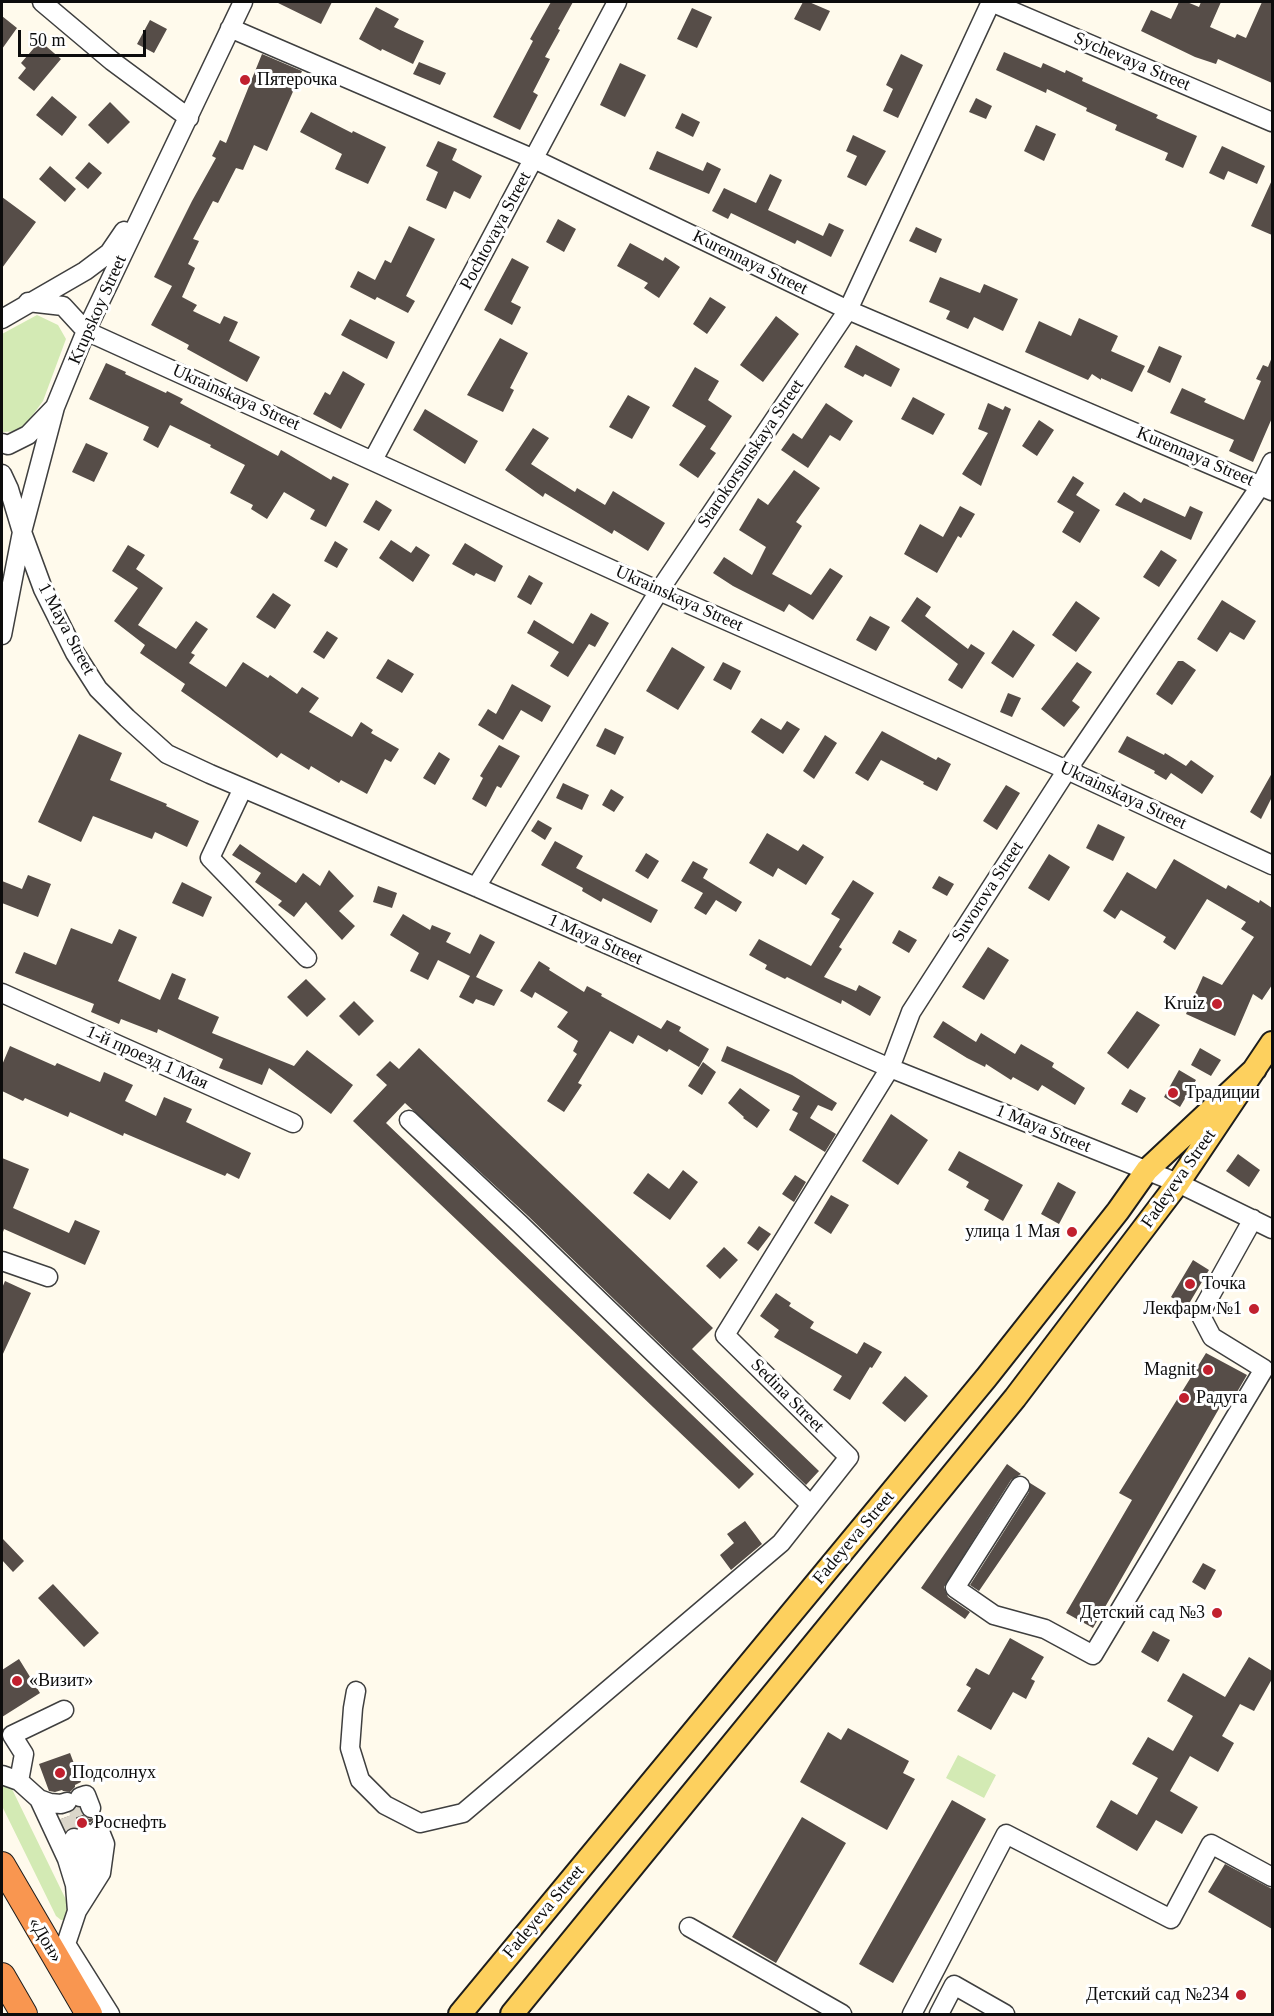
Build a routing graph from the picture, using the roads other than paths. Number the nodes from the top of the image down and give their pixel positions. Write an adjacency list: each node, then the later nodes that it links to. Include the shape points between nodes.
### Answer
1 (42, 2): 6 (street)
2 (243, 2): 5 (street, Krupskoy Street)
3 (617, 2): 8 (street, Pochtovaya Street)
4 (991, 2): 7 (street, Sychevaya Street); 11 (street, Starokorsunskaya Street)
5 (230, 28): 6 (street, Krupskoy Street); 8 (street, Kurennaya Street)
6 (189, 118): 9 (street, Krupskoy Street)
7 (1272, 122)
8 (534, 159): 11 (street, Kurennaya Street); 16 (street, Pochtovaya Street)
9 (153, 190): 10 (street, via 109,253); 13 (street, Krupskoy Street)
10 (28, 302): 12 (street); 13 (street, via 63,306)
11 (848, 310): 19 (street, Kurennaya Street); 21 (street, Starokorsunskaya Street)
12 (2, 319)
13 (86, 331): 14 (street, Krupskoy Street); 16 (street, Ukrainskaya Street)
14 (55, 407): 15 (street, via 28,435 8,445); 20 (street, Krupskoy Street)
15 (2, 443)
16 (373, 460): 21 (street, Ukrainskaya Street)
17 (1272, 462): 19 (street, Suvorova Street)
18 (2, 474): 20 (street, 1 Maya Street)
19 (1267, 488): 23 (street, Suvorova Street)
20 (22, 532): 22 (street, Krupskoy Street); 24 (street, 1 Maya Street, via 43,589 98,689 168,754)
21 (659, 591): 23 (street, Ukrainskaya Street); 26 (street, Starokorsunskaya Street)
22 (2, 635)
23 (1067, 770): 25 (street, Ukrainskaya Street); 30 (street, Suvorova Street, via 911,1012)
24 (243, 788): 26 (street, 1 Maya Street); 27 (street, via 210,858)
25 (1272, 865)
26 (476, 887): 30 (street, 1 Maya Street)
27 (307, 958)
28 (2, 993): 33 (street, 1-й проезд 1 Мая)
29 (1272, 1043): 31 (main road, Fadeyeva Street)
30 (890, 1068): 34 (street, 1 Maya Street); 40 (street, Suvorova Street)
31 (1255, 1069): 34 (main road, Fadeyeva Street); 35 (main road, Fadeyeva Street)
32 (409, 1120): 46 (street)
33 (293, 1124)
34 (1147, 1170): 35 (street, 1 Maya Street); 42 (main road, Fadeyeva Street)
35 (1178, 1183): 36 (street, 1 Maya Street); 44 (main road, Fadeyeva Street)
36 (1253, 1219): 37 (street, 1 Maya Street); 41 (street, via 1200,1314 1212,1336)
37 (1272, 1229)
38 (2, 1261): 39 (street)
39 (48, 1276)
40 (725, 1335): 46 (street, Sedina Street, via 849,1457)
41 (1264, 1370): 43 (street); 45 (street, via 1093,1655 1045,1629 994,1615 955,1588)
42 (986, 1378): 44 (main road, via 988,1392 994,1398); 62 (main road, Fadeyeva Street)
43 (1272, 1386)
44 (1015, 1398): 63 (main road, Fadeyeva Street)
45 (1020, 1486)
46 (811, 1505): 47 (street, via 781,1543 463,1813 420,1823 385,1805 360,1780 350,1748)
47 (356, 1691)
48 (64, 1710): 49 (street)
49 (7, 1731): 51 (street, via 24,1754)
50 (2, 1775): 51 (street)
51 (19, 1781): 52 (street)
52 (39, 1799): 53 (street); 56 (street)
53 (73, 1806)
54 (2, 1865): 60 (highway, «Дон»)
55 (1272, 1877): 65 (street, via 1211,1844 1171,1919 1006,1834)
56 (85, 1900): 56 (street, via 80,1854 86,1833 105,1844 101,1873); 61 (street, via 66,1944)
57 (689, 1927): 64 (street)
58 (2, 1977): 59 (highway)
59 (15, 2007)
60 (90, 2014)
61 (110, 2014)
62 (460, 2014)
63 (512, 2014)
64 (842, 2014)
65 (912, 2014)
66 (939, 2014): 67 (street, via 954,1985)
67 (1005, 2014)

